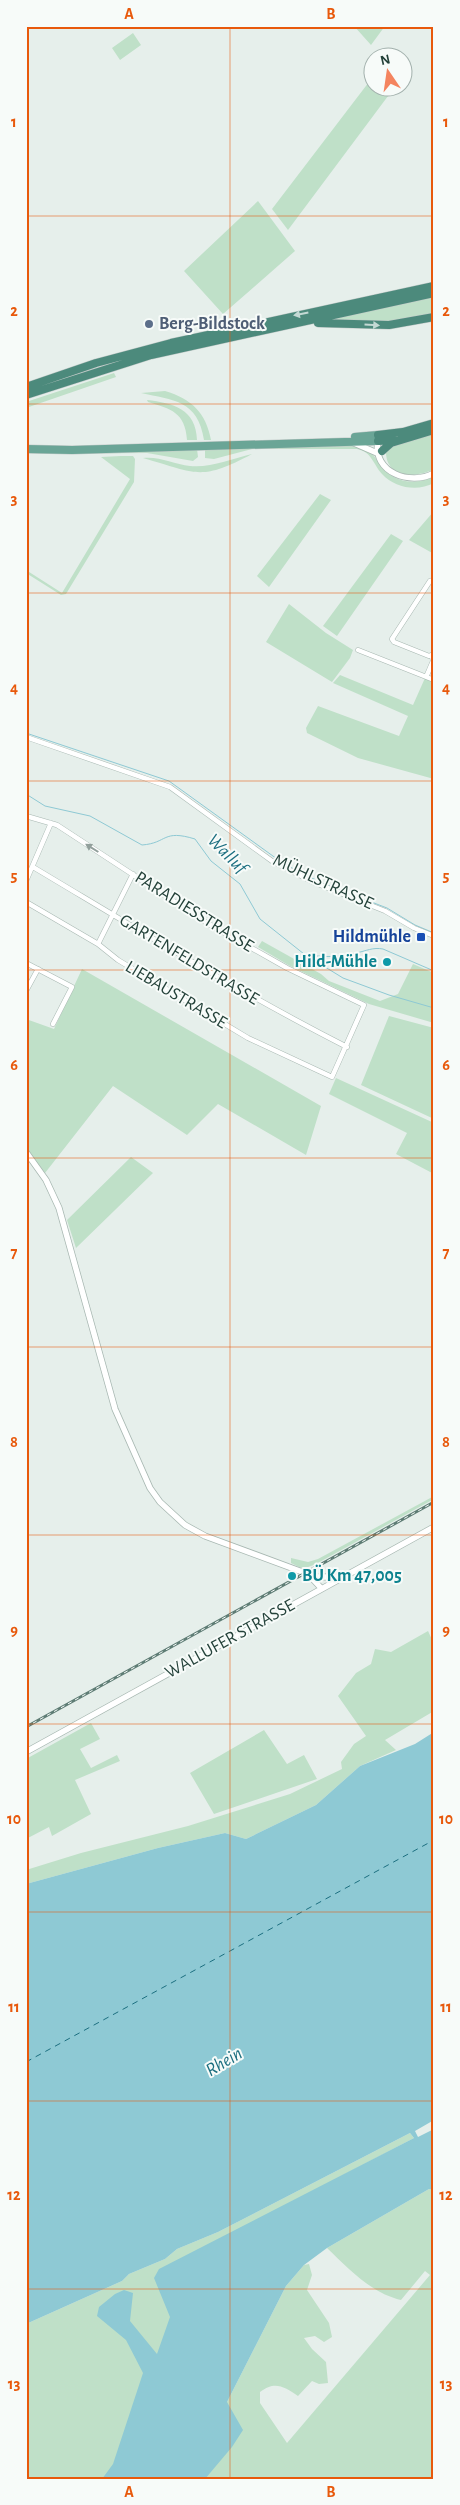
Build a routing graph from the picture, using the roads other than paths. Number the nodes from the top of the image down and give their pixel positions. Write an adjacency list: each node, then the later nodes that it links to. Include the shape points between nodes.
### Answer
1 (434, 286): 5 (highway, one-way to 5, via 171,342)
2 (434, 293): 4 (highway)
3 (434, 317): 4 (highway, one-way to 3, via 389,325)
4 (289, 324): 6 (highway, via 151,355)
5 (26, 387)
6 (26, 395)
7 (434, 423): 10 (highway)
8 (434, 430): 9 (highway)
9 (418, 435): 10 (highway); 14 (highway, via 391,444)
10 (379, 439): 11 (main road); 12 (main road); 14 (street)
11 (314, 442): 12 (main road); 13 (main road)
12 (350, 442): 14 (street)
13 (26, 449)
14 (379, 452): 15 (street, via 391,472 404,478 419,479)
15 (434, 473)
16 (434, 580): 18 (street, via 430,581 392,639)
17 (358, 650): 20 (street)
18 (433, 655): 19 (street)
19 (427, 675)
20 (434, 680)
21 (26, 737): 29 (street, MÜHLSTRASSE, via 170,787 272,861)
22 (26, 816): 23 (street, PARADIESSTRASSE)
23 (51, 822): 24 (street); 25 (street, PARADIESSTRASSE, one-way to 23)
24 (33, 867): 26 (street); 28 (street, GARTENFELDSTRASSE)
25 (133, 874): 28 (street); 35 (street, PARADIESSTRASSE, via 207,923 279,964 364,1005)
26 (26, 881)
27 (26, 902): 30 (street, LIEBAUSTRASSE)
28 (114, 915): 30 (street); 35 (street, GARTENFELDSTRASSE, via 260,1002)
29 (434, 936)
30 (98, 944): 35 (street, LIEBAUSTRASSE, via 118,960 248,1038 332,1077)
31 (26, 963): 32 (street)
32 (38, 970): 33 (street); 34 (street, via 72,987)
33 (26, 991)
34 (53, 1024)
35 (347, 1047)
36 (26, 1152): 38 (street, via 46,1180 60,1208 119,1418 150,1488 177,1520 197,1532)
37 (434, 1527): 39 (street, WALLUFER STRASSE)
38 (312, 1577): 39 (street); 40 (street); 41 (street)
39 (341, 1577): 40 (street, WALLUFER STRASSE)
40 (321, 1588): 41 (street, WALLUFER STRASSE)
41 (307, 1595): 42 (street, WALLUFER STRASSE)
42 (26, 1752)

